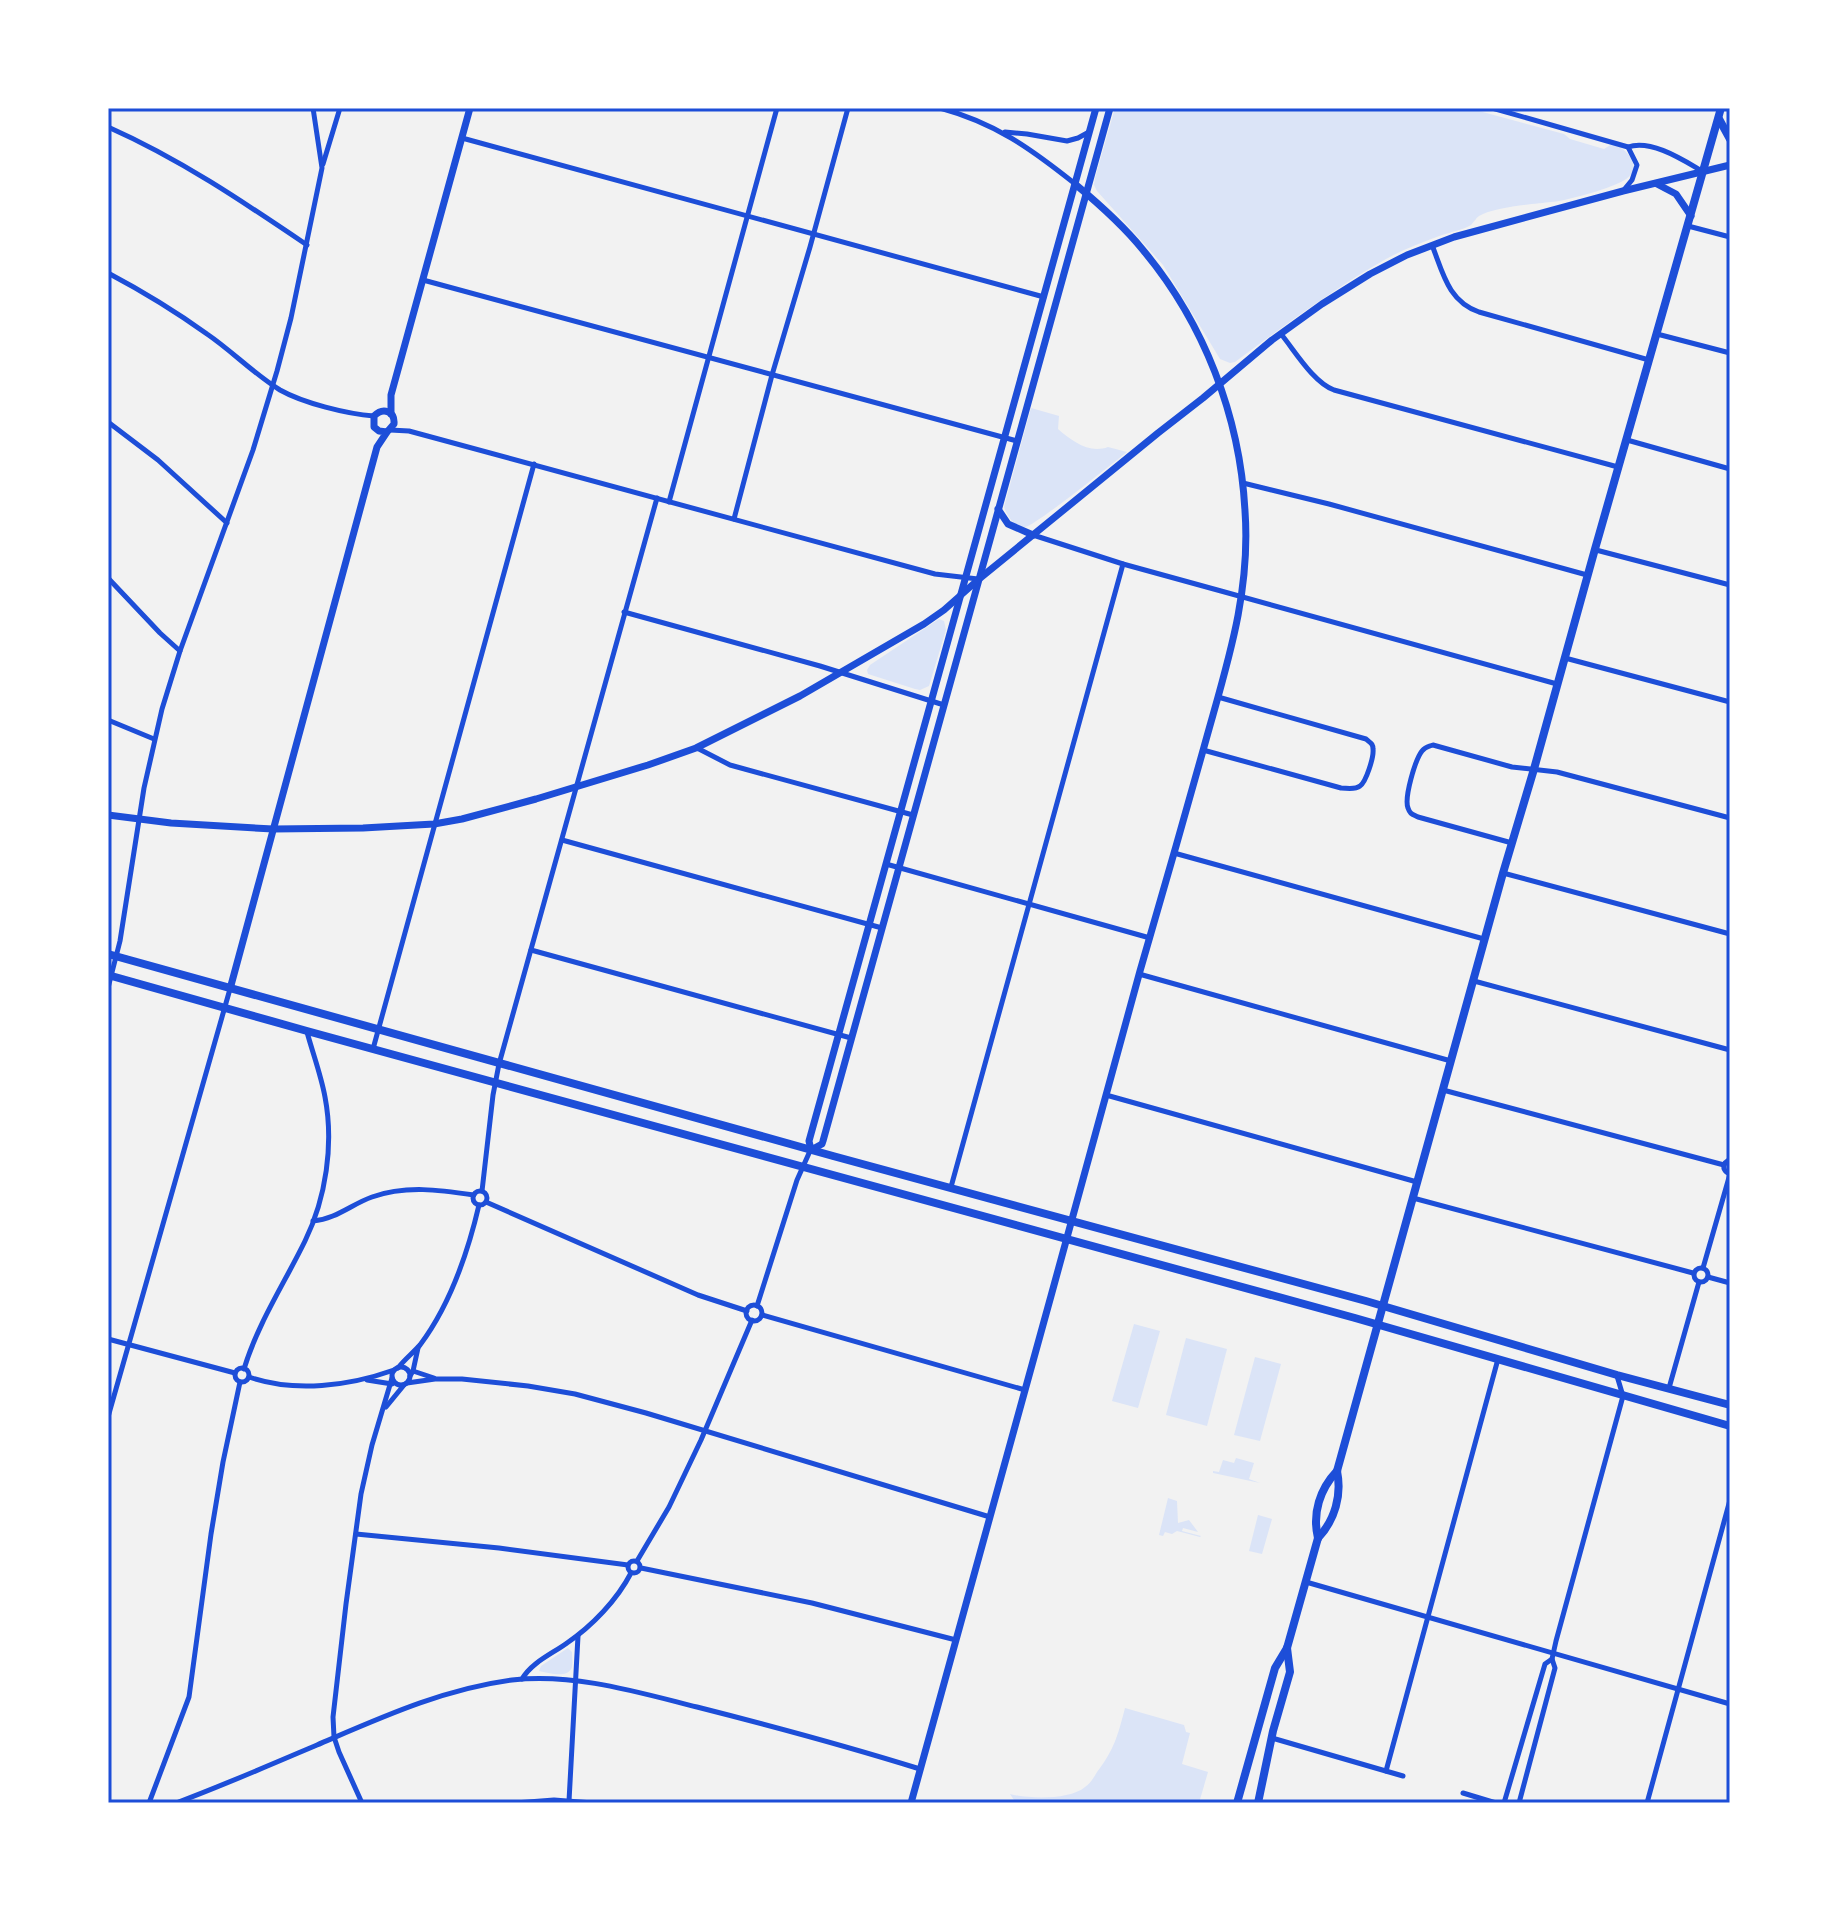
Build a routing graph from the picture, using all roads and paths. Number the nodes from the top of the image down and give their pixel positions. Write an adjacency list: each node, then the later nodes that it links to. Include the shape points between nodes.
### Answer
1 (313, 108): 18 (street)
2 (340, 108): 18 (street)
3 (470, 108): 14 (street)
4 (777, 108): 24 (street)
5 (848, 108): 26 (street)
6 (940, 108): 12 (street)
7 (1096, 108): 13 (street)
8 (1110, 108): 23 (street)
9 (1492, 108): 16 (street)
10 (1720, 113): 15 (main road); 19 (main road)
11 (108, 127): 28 (street, via 204,176)
12 (1003, 132): 13 (street, via 1067,141); 21 (street)
13 (1089, 132): 21 (street)
14 (462, 138): 24 (street); 31 (street)
15 (1730, 139)
16 (1628, 147): 19 (street, via 1637,144 1675,155); 22 (street, via 1637,165)
17 (1730, 165): 19 (street)
18 (322, 168): 28 (street)
19 (1703, 172): 20 (street); 25 (main road)
20 (1655, 183): 22 (street); 25 (street, via 1676,194)
21 (1075, 184): 23 (street); 32 (street)
22 (1623, 191): 29 (street)
23 (1086, 193): 40 (street, via 1133,238 1170,286); 49 (street)
24 (748, 216): 26 (street); 36 (street)
25 (1689, 221): 27 (street); 34 (main road)
26 (813, 235): 32 (street); 38 (street)
27 (1730, 237)
28 (307, 245): 39 (street)
29 (1432, 245): 33 (street, via 1352,285); 37 (street, via 1454,295 1465,306)
30 (108, 273): 39 (street, via 198,327)
31 (423, 280): 36 (street); 41 (street)
32 (1044, 297): 47 (street)
33 (1281, 334): 40 (street); 52 (street, via 1317,379 1334,390)
34 (1657, 334): 35 (street); 37 (main road)
35 (1730, 353)
36 (708, 357): 38 (street); 56 (street)
37 (1649, 360): 48 (main road)
38 (772, 375): 47 (street); 58 (street)
39 (273, 385): 43 (street, via 294,397); 59 (street)
40 (1220, 385): 54 (street); 60 (street)
41 (391, 395): 42 (street); 43 (street)
42 (393, 417): 43 (street, via 386,411); 45 (street); 46 (street)
43 (376, 420): 45 (street); 50 (street)
44 (108, 422): 59 (street)
45 (388, 431): 46 (street); 50 (street)
46 (408, 431): 51 (street)
47 (1005, 438): 49 (street); 65 (street)
48 (1626, 440): 52 (main road); 53 (street)
49 (1017, 441): 57 (street)
50 (377, 447): 91 (street)
51 (534, 464): 55 (street); 90 (street)
52 (1618, 467): 61 (main road)
53 (1730, 469)
54 (1243, 483): 63 (street); 69 (street)
55 (657, 498): 56 (street); 70 (street)
56 (669, 502): 58 (street)
57 (998, 508): 60 (street, via 1008,524); 66 (street)
58 (734, 519): 65 (street)
59 (227, 523): 71 (street)
60 (1033, 535): 62 (street); 66 (street)
61 (1595, 549): 63 (main road); 67 (street)
62 (1123, 564): 69 (street); 98 (street)
63 (1587, 575): 72 (main road)
64 (108, 578): 71 (street)
65 (965, 578): 66 (street); 68 (street)
66 (979, 579): 68 (street); 78 (street)
67 (1730, 585)
68 (961, 595): 73 (street, via 911,632); 76 (street)
69 (1242, 597): 74 (street); 75 (street)
70 (624, 612): 73 (street); 84 (street)
71 (180, 651): 80 (street)
72 (1565, 658): 74 (main road); 77 (street)
73 (841, 672): 76 (street); 81 (street)
74 (1558, 684): 83 (main road)
75 (1218, 697): 82 (street); 82 (street, via 1363,737 1373,747 1370,764 1362,784 1348,789)
76 (931, 701): 78 (street); 85 (street)
77 (1730, 702)
78 (944, 705): 87 (street)
79 (108, 720): 80 (street)
80 (154, 739): 89 (street)
81 (696, 748): 84 (street); 85 (street, via 730,765)
82 (1203, 750): 94 (street)
83 (1534, 769): 88 (street); 93 (main road); 93 (street, via 1433,745 1424,749 1410,782 1409,810 1418,817)
84 (576, 787): 90 (street); 92 (street)
85 (900, 811): 87 (street); 95 (street)
86 (108, 815): 89 (street)
87 (913, 815): 96 (street)
88 (1730, 818)
89 (139, 820): 91 (street); 105 (street)
90 (434, 824): 91 (street); 112 (street)
91 (273, 829): 110 (street)
92 (562, 840): 99 (street); 104 (street)
93 (1512, 843): 97 (main road)
94 (1174, 853): 102 (street); 103 (street)
95 (886, 864): 96 (street); 99 (street)
96 (898, 868): 98 (street); 100 (street)
97 (1503, 873): 101 (street); 103 (main road)
98 (1029, 904): 102 (street); 129 (street)
99 (870, 924): 100 (street); 114 (street)
100 (882, 928): 115 (street)
101 (1730, 934)
102 (1150, 938): 106 (street)
103 (1485, 939): 108 (main road)
104 (531, 950): 114 (street); 119 (street)
105 (112, 956): 107 (street); 110 (main road)
106 (1139, 974): 118 (street); 122 (street)
107 (110, 975): 109 (street); 111 (main road)
108 (1474, 981): 117 (street); 118 (main road)
109 (108, 988)
110 (230, 989): 111 (street); 112 (main road)
111 (224, 1008): 113 (main road); 150 (street)
112 (378, 1030): 116 (street); 119 (main road)
113 (307, 1031): 116 (main road); 135 (street, via 329,1124 325,1174)
114 (838, 1035): 115 (street); 123 (street, via 809,1141)
115 (851, 1038): 123 (street, via 822,1144)
116 (373, 1049): 120 (main road)
117 (1730, 1050)
118 (1451, 1061): 121 (main road)
119 (499, 1064): 120 (street); 123 (main road)
120 (495, 1082): 126 (main road); 130 (street)
121 (1443, 1090): 125 (street); 128 (main road)
122 (1106, 1095): 128 (street); 136 (street)
123 (811, 1150): 126 (street); 129 (main road)
124 (1730, 1159): 125 (street)
125 (1724, 1165): 127 (street)
126 (802, 1167): 137 (main road); 143 (street)
127 (1730, 1174): 138 (street)
128 (1417, 1182): 132 (main road)
129 (950, 1188): 136 (main road)
130 (482, 1191): 131 (street); 133 (street)
131 (474, 1195): 134 (street); 135 (street, via 396,1191)
132 (1413, 1198): 139 (street); 144 (main road)
133 (486, 1202): 134 (street); 145 (street, via 698,1295)
134 (479, 1205): 151 (street, via 458,1271)
135 (313, 1221): 153 (street)
136 (1071, 1221): 137 (street); 144 (main road)
137 (1067, 1238): 148 (main road); 164 (street)
138 (1703, 1268): 139 (street); 140 (street)
139 (1693, 1273): 141 (street)
140 (1708, 1277): 141 (street); 142 (street)
141 (1699, 1282): 163 (street)
142 (1730, 1283)
143 (757, 1306): 145 (street); 146 (street)
144 (1383, 1306): 148 (main road); 156 (main road)
145 (747, 1311): 147 (street)
146 (762, 1315): 147 (street); 164 (street)
147 (752, 1320): 170 (street)
148 (1378, 1324): 152 (main road); 171 (main road)
149 (108, 1339): 150 (street)
150 (128, 1344): 155 (street); 168 (street)
151 (418, 1347): 154 (street); 158 (street)
152 (1498, 1359): 165 (main road); 181 (street)
153 (244, 1369): 155 (street); 157 (street)
154 (396, 1369): 158 (street); 160 (street); 162 (street)
155 (235, 1373): 161 (street)
156 (1617, 1375): 163 (main road); 165 (street)
157 (249, 1377): 160 (street, via 304,1385); 161 (street)
158 (408, 1377): 159 (street); 159 (street); 162 (street); 167 (street)
159 (435, 1379): 170 (street, via 565,1392)
160 (366, 1380): 162 (street)
161 (240, 1382): 199 (street, via 211,1534 189,1697)
162 (392, 1382): 167 (street)
163 (1669, 1389): 166 (main road)
164 (1025, 1390): 173 (street)
165 (1623, 1396): 169 (main road); 185 (street)
166 (1730, 1405)
167 (383, 1411): 174 (street, via 364,1477)
168 (108, 1417)
169 (1730, 1426)
170 (705, 1431): 173 (street); 176 (street)
171 (1337, 1471): 175 (main road, via 1337,1501 1330,1525); 175 (main road, via 1325,1484 1314,1521)
172 (1730, 1500): 188 (street)
173 (990, 1517): 183 (street)
174 (356, 1534): 177 (street); 190 (street)
175 (1318, 1538): 180 (main road)
176 (637, 1561): 177 (street); 178 (street)
177 (628, 1565): 179 (street)
178 (641, 1568): 179 (street); 183 (street)
179 (631, 1573): 182 (street)
180 (1306, 1582): 181 (street); 184 (main road)
181 (1429, 1617): 185 (street); 195 (street)
182 (578, 1636): 186 (street); 187 (street)
183 (956, 1640): 194 (street)
184 (1287, 1648): 191 (main road, via 1290,1672); 205 (main road, via 1275,1668)
185 (1552, 1656): 188 (street); 192 (street, via 1545,1664); 193 (street, via 1555,1668)
186 (522, 1679): 187 (street); 190 (street, via 420,1702)
187 (576, 1679): 194 (street, via 764,1724); 198 (street)
188 (1678, 1689): 189 (street); 210 (street)
189 (1730, 1704)
190 (334, 1737): 200 (street); 201 (street)
191 (1272, 1738): 195 (street); 206 (main road)
192 (1517, 1758): 193 (street); 208 (street)
193 (1530, 1762): 209 (street)
194 (920, 1769): 204 (street)
195 (1386, 1771): 196 (street)
196 (1403, 1776)
197 (1463, 1793): 207 (street)
198 (569, 1801): 202 (street); 203 (street)
199 (149, 1803)
200 (176, 1803)
201 (362, 1803)
202 (515, 1803)
203 (593, 1803)
204 (911, 1803)
205 (1237, 1803)
206 (1258, 1803)
207 (1496, 1803)
208 (1504, 1803)
209 (1519, 1803)
210 (1647, 1803)

